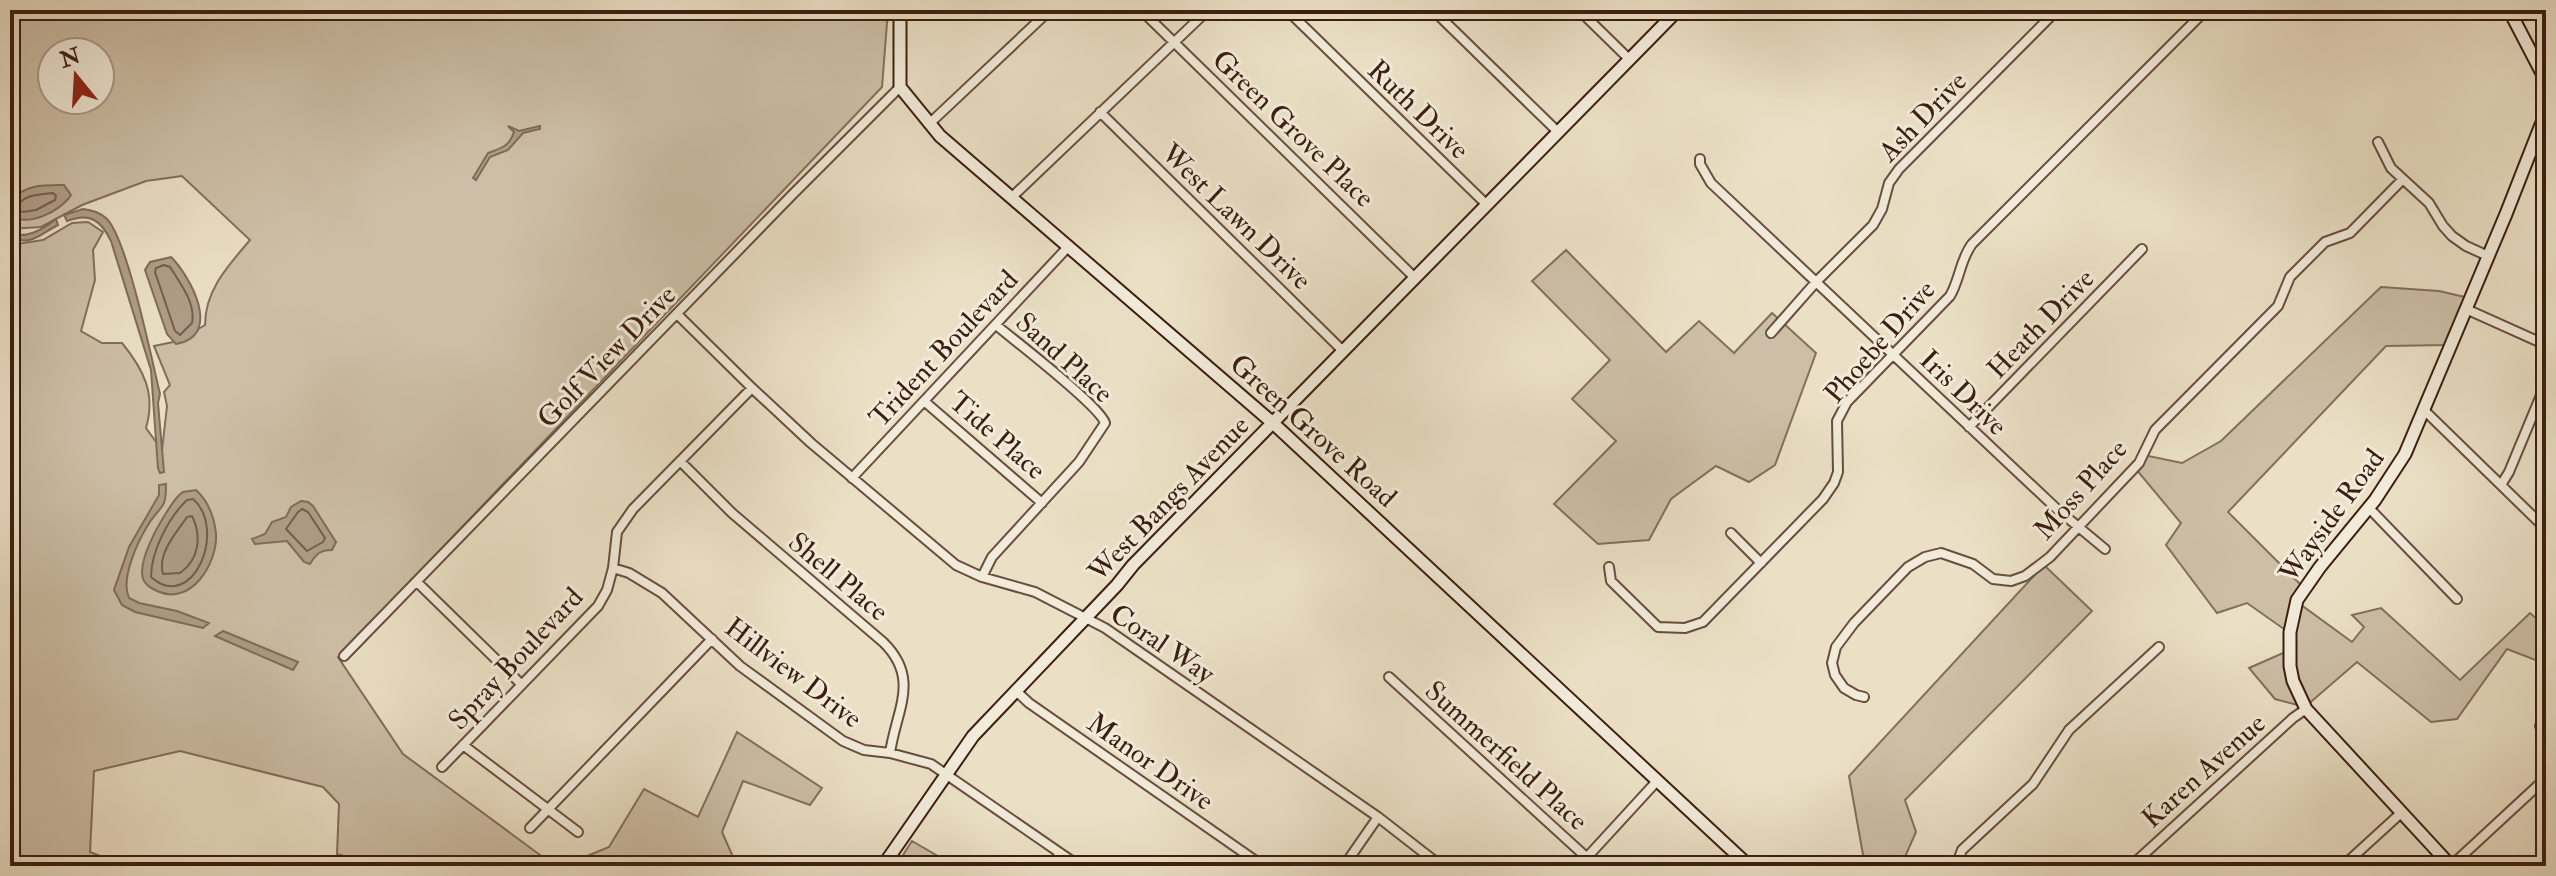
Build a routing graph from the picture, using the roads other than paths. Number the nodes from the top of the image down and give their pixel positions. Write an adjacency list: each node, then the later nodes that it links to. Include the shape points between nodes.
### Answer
1 (900, 10): 15 (street)
2 (1050, 10): 18 (street)
3 (1141, 10): 12 (street, Green Grove Place)
4 (1208, 10): 12 (street)
5 (1287, 10): 25 (street, Ruth Drive)
6 (1433, 10): 19 (street)
7 (1579, 10): 13 (street)
8 (1678, 10): 13 (street, West Bangs Avenue)
9 (2057, 10): 30 (street, Ash Drive, via 1899,169 1873,225)
10 (2206, 10): 37 (street, Phoebe Drive, via 1972,244 1950,296)
11 (2509, 10): 14 (street)
12 (1174, 42): 16 (street); 29 (street, Green Grove Place)
13 (1629, 59): 19 (street, West Bangs Avenue)
14 (2546, 81)
15 (900, 87): 18 (street, Green Grove Road); 32 (street, Golf View Drive)
16 (1100, 112): 24 (street); 36 (street, West Lawn Drive)
17 (2546, 112): 20 (street, Wayside Road)
18 (929, 124): 24 (street, Green Grove Road)
19 (1557, 131): 25 (street, West Bangs Avenue)
20 (2541, 141): 28 (street, Wayside Road)
21 (2378, 142): 23 (street)
22 (1700, 159): 30 (street, Iris Drive, via 1711,183)
23 (2402, 180): 28 (street, via 2429,203 2452,236); 49 (street, Moss Place, via 2350,233 2325,242 2290,277 2278,306 2155,430 2139,463)
24 (1011, 198): 26 (street, Green Grove Road)
25 (1487, 205): 29 (street, West Bangs Avenue)
26 (1067, 248): 33 (street, Trident Boulevard); 42 (street, Green Grove Road)
27 (2142, 249): 43 (street, Heath Drive)
28 (2488, 256): 31 (street, Wayside Road)
29 (1415, 278): 36 (street, West Bangs Avenue)
30 (1816, 282): 34 (street, Ash Drive); 37 (street, Iris Drive)
31 (2466, 309): 35 (street); 41 (street, Wayside Road)
32 (677, 314): 39 (street, Coral Way); 57 (street, Golf View Drive)
33 (996, 325): 40 (street, Trident Boulevard); 47 (street, Sand Place, via 1105,423)
34 (1771, 333)
35 (2546, 345)
36 (1343, 351): 42 (street, West Bangs Avenue)
37 (1893, 354): 43 (street, Iris Drive); 53 (street, Phoebe Drive, via 1839,414 1834,483)
38 (2546, 383): 46 (street)
39 (752, 388): 44 (street, Spray Boulevard); 45 (street, Coral Way)
40 (924, 401): 45 (street, Trident Boulevard); 47 (street, Tide Place)
41 (2424, 410): 46 (street); 48 (street, Wayside Road, via 2401,462)
42 (1274, 424): 59 (street, West Bangs Avenue); 73 (street, Green Grove Road)
43 (1969, 427): 49 (street, Iris Drive)
44 (680, 461): 55 (street, Spray Boulevard, via 622,524); 69 (street, Shell Place, via 897,658 905,694)
45 (852, 478): 56 (street, Coral Way, via 956,565)
46 (2501, 485): 50 (street)
47 (1042, 503): 56 (street, via 992,557)
48 (2369, 508): 58 (street); 67 (street, Wayside Road, via 2294,608 2290,666)
49 (2079, 528): 52 (street, Iris Drive); 66 (street, Moss Place, via 2050,557 2011,581 1993,579 1973,564 1941,553 1908,567 1836,647 1835,675 1844,688)
50 (2546, 529)
51 (1731, 533): 53 (street)
52 (2105, 549)
53 (1761, 563): 54 (street, Phoebe Drive, via 1703,622 1676,629 1652,622 1611,581)
54 (1609, 567)
55 (613, 568): 60 (street, Hillview Drive, via 662,593); 64 (street, Spray Boulevard, via 598,606)
56 (982, 577): 59 (street, Coral Way, via 1035,592)
57 (417, 582): 62 (street, Golf View Drive); 64 (street)
58 (2457, 599)
59 (1086, 617): 65 (street, West Bangs Avenue); 76 (street, Coral Way)
60 (712, 639): 69 (street, Hillview Drive, via 740,666 836,736 864,750); 74 (street)
61 (2159, 647): 81 (street, via 2069,730 2033,784 1968,843)
62 (344, 656)
63 (1389, 677): 80 (street, Summerfield Place)
64 (521, 684): 68 (street, Spray Boulevard)
65 (1015, 690): 71 (street, West Bangs Avenue); 85 (street, Manor Drive)
66 (1864, 697)
67 (2306, 709): 75 (street, Wayside Road); 91 (street, Karen Avenue)
68 (463, 745): 70 (street, Spray Boulevard); 74 (street)
69 (890, 753): 71 (street, Hillview Drive)
70 (442, 767)
71 (946, 774): 79 (street, Hillview Drive); 82 (street, West Bangs Avenue)
72 (2546, 778): 93 (street)
73 (1657, 781): 80 (street); 90 (street, Green Grove Road)
74 (548, 809): 77 (street); 78 (street)
75 (2401, 813): 92 (street); 93 (street, Wayside Road)
76 (1378, 817): 86 (street); 87 (street, Coral Way)
77 (530, 828)
78 (578, 832)
79 (1060, 853): 83 (street); 84 (street, Hillview Drive)
80 (1587, 857): 88 (street); 89 (street, Summerfield Place)
81 (1959, 862)
82 (883, 866)
83 (1051, 866)
84 (1079, 866)
85 (1263, 866)
86 (1344, 866)
87 (1441, 866)
88 (1579, 866)
89 (1596, 866)
90 (1749, 866)
91 (2131, 866)
92 (2343, 866)
93 (2451, 866)

